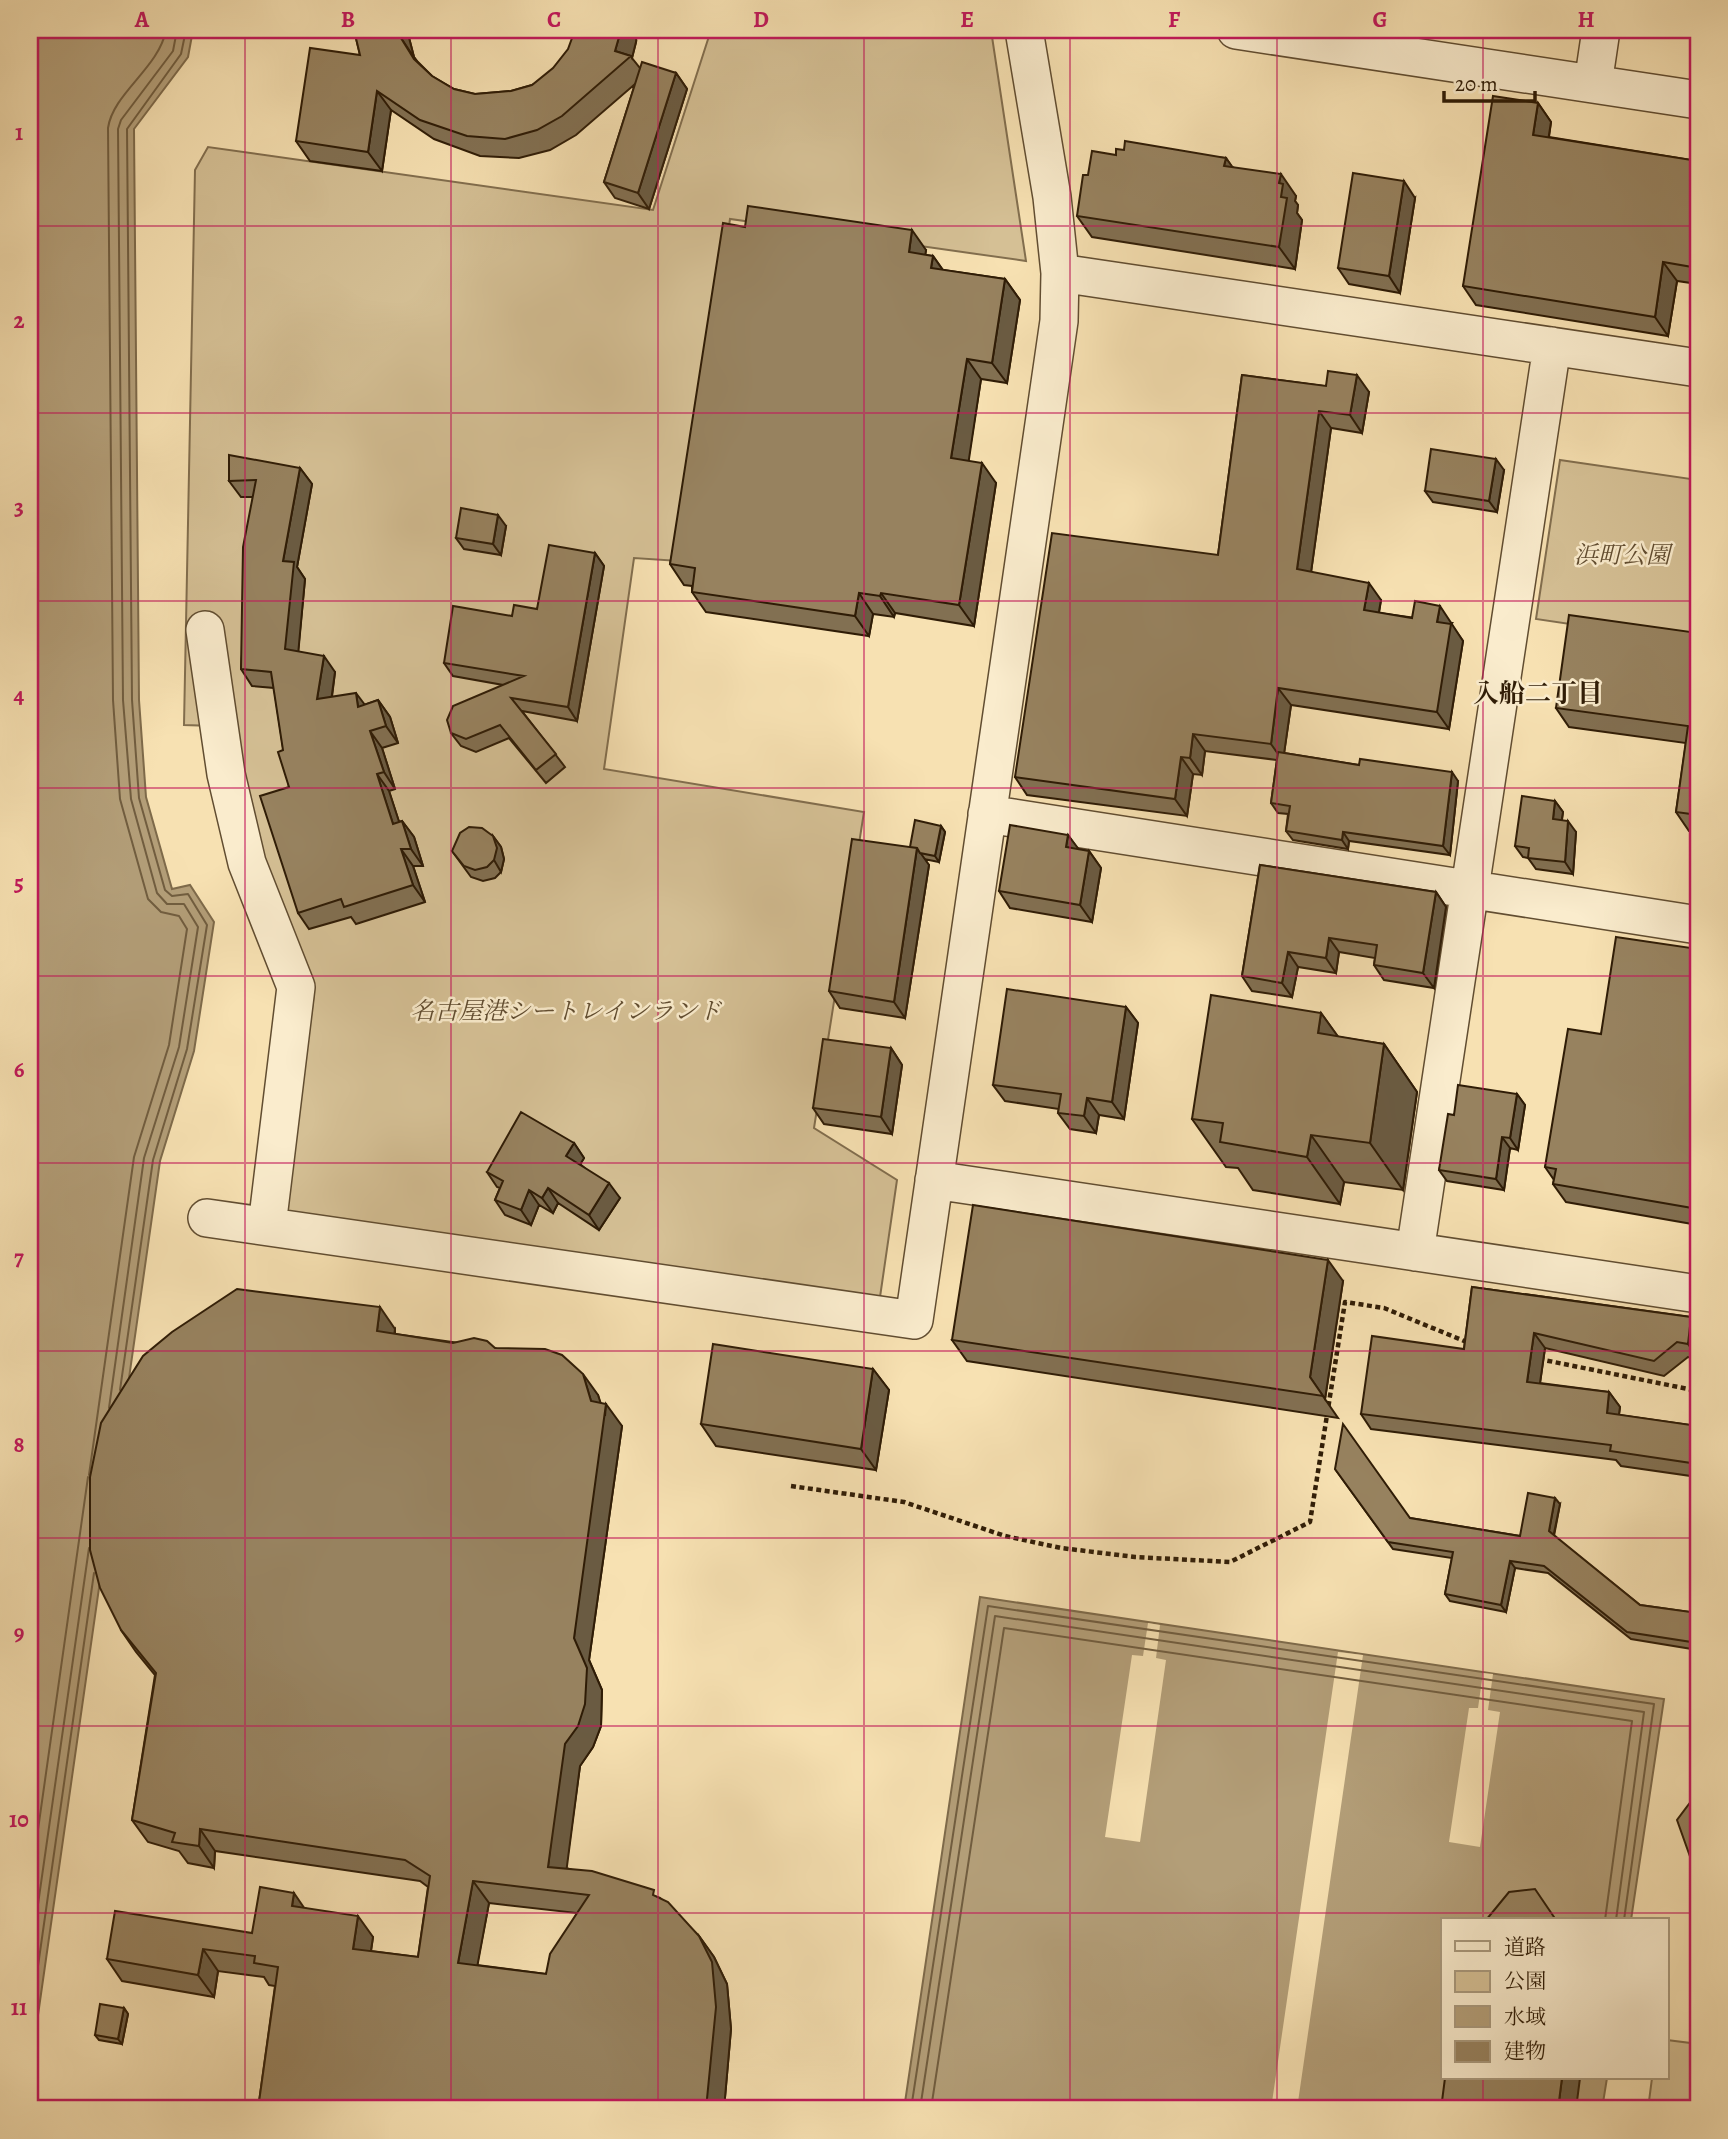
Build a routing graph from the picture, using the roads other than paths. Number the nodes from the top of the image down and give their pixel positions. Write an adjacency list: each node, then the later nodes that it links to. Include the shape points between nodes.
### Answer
1 (1024, 30): 6 (street)
2 (1236, 30): 4 (street)
3 (1601, 30): 4 (street)
4 (1593, 84): 5 (street)
5 (1698, 100)
6 (1060, 273): 7 (street); 10 (street, via 1059,321)
7 (1552, 346): 8 (street); 11 (street)
8 (1698, 368)
9 (205, 630): 15 (street, via 226,774 247,863 296,987)
10 (987, 814): 11 (street); 13 (street)
11 (1469, 889): 12 (street); 16 (street)
12 (1698, 925)
13 (934, 1180): 15 (street, via 914,1320); 16 (street)
14 (207, 1218): 15 (street)
15 (267, 1226)
16 (1415, 1252): 17 (street)
17 (1698, 1294)

